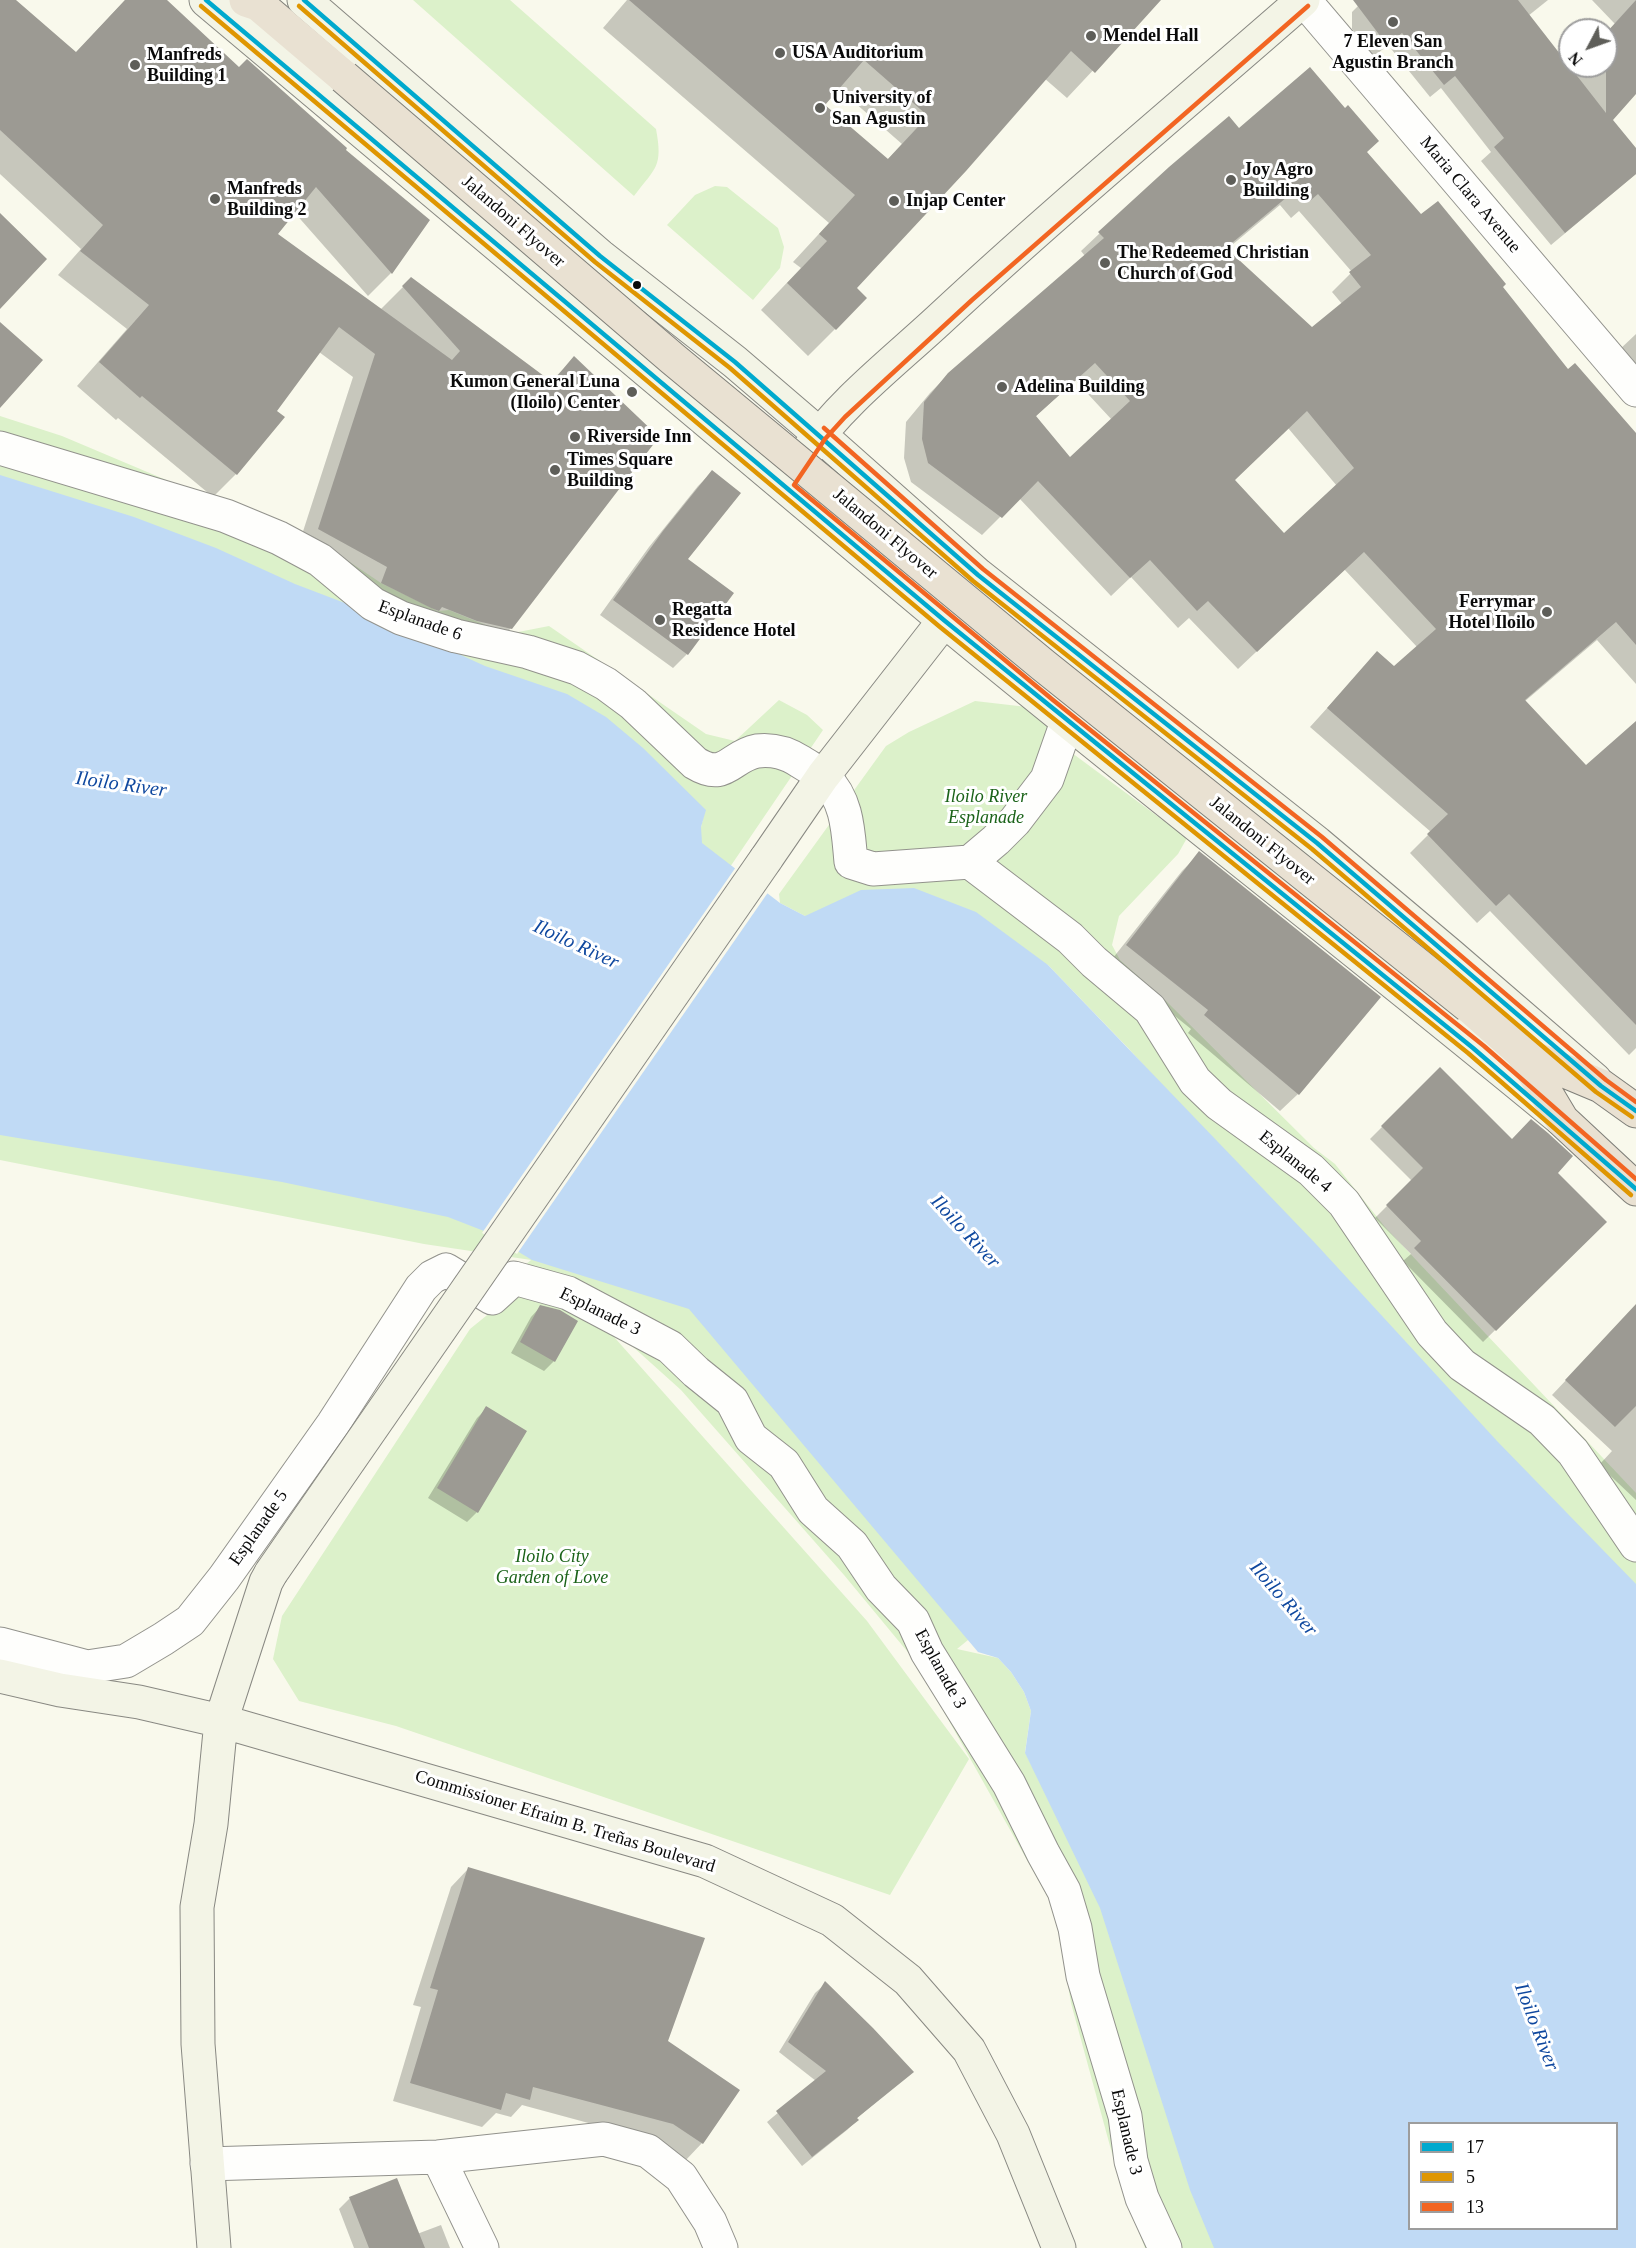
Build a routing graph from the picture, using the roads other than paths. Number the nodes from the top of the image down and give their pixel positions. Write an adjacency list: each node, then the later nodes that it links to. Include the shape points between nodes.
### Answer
1 (206, 0): 8 (main road)
2 (304, 0): 6 (main road, via 600,256)
3 (1304, 0): 5 (street, Maria Clara Avenue); 6 (main road, via 967,294)
4 (254, 1): 14 (highway, Jalandoni Flyover, bridge, via 674,359 1043,665 1469,1006)
5 (1636, 390)
6 (819, 434): 8 (main road); 9 (main road)
7 (0, 448): 12 (street, Esplanade 6, via 234,519 320,560 373,604 401,618 577,668 633,704 706,770 727,768 755,752 774,750)
8 (784, 486): 10 (main road)
9 (978, 575): 10 (main road); 15 (main road, via 1317,843)
10 (945, 621): 11 (main road); 12 (main road)
11 (1067, 722): 13 (street, via 1047,779 1015,821); 17 (main road)
12 (824, 776): 13 (street, via 847,818 851,862 873,868); 23 (main road, bridge, via 271,1574)
13 (970, 862): 20 (street, Esplanade 4, via 1071,938 1150,1009 1195,1081 1219,1104 1311,1170 1344,1203 1432,1333 1462,1365 1542,1420 1573,1452)
14 (1522, 1053): 15 (highway); 17 (highway)
15 (1601, 1086): 16 (highway)
16 (1636, 1112)
17 (1562, 1120): 18 (highway)
18 (1636, 1189)
19 (492, 1298): 21 (street, Esplanade 5, via 446,1270 421,1288 333,1424 190,1621 126,1661 87,1667); 30 (street, Esplanade 3, via 514,1278 568,1293 670,1347 732,1401 752,1438 784,1464 813,1510 852,1545 881,1588 913,1621 927,1652 1009,1784 1064,1891 1076,1928 1083,1976 1125,2116 1131,2161 1142,2198)
20 (1636, 1545)
21 (0, 1644)
22 (0, 1676): 23 (main road, Commissioner Efraim B. Treñas Boulevard)
23 (221, 1721): 25 (main road, via 211,1824 197,1907 198,2044); 29 (main road, Commissioner Efraim B. Treñas Boulevard, via 705,1861 832,1920 908,1980 969,2050 1013,2134)
24 (438, 2157): 25 (street); 27 (street); 28 (street, via 604,2139 648,2151 681,2177 710,2222)
25 (207, 2164): 26 (main road)
26 (214, 2248)
27 (482, 2248)
28 (721, 2248)
29 (1059, 2248)
30 (1165, 2248)

